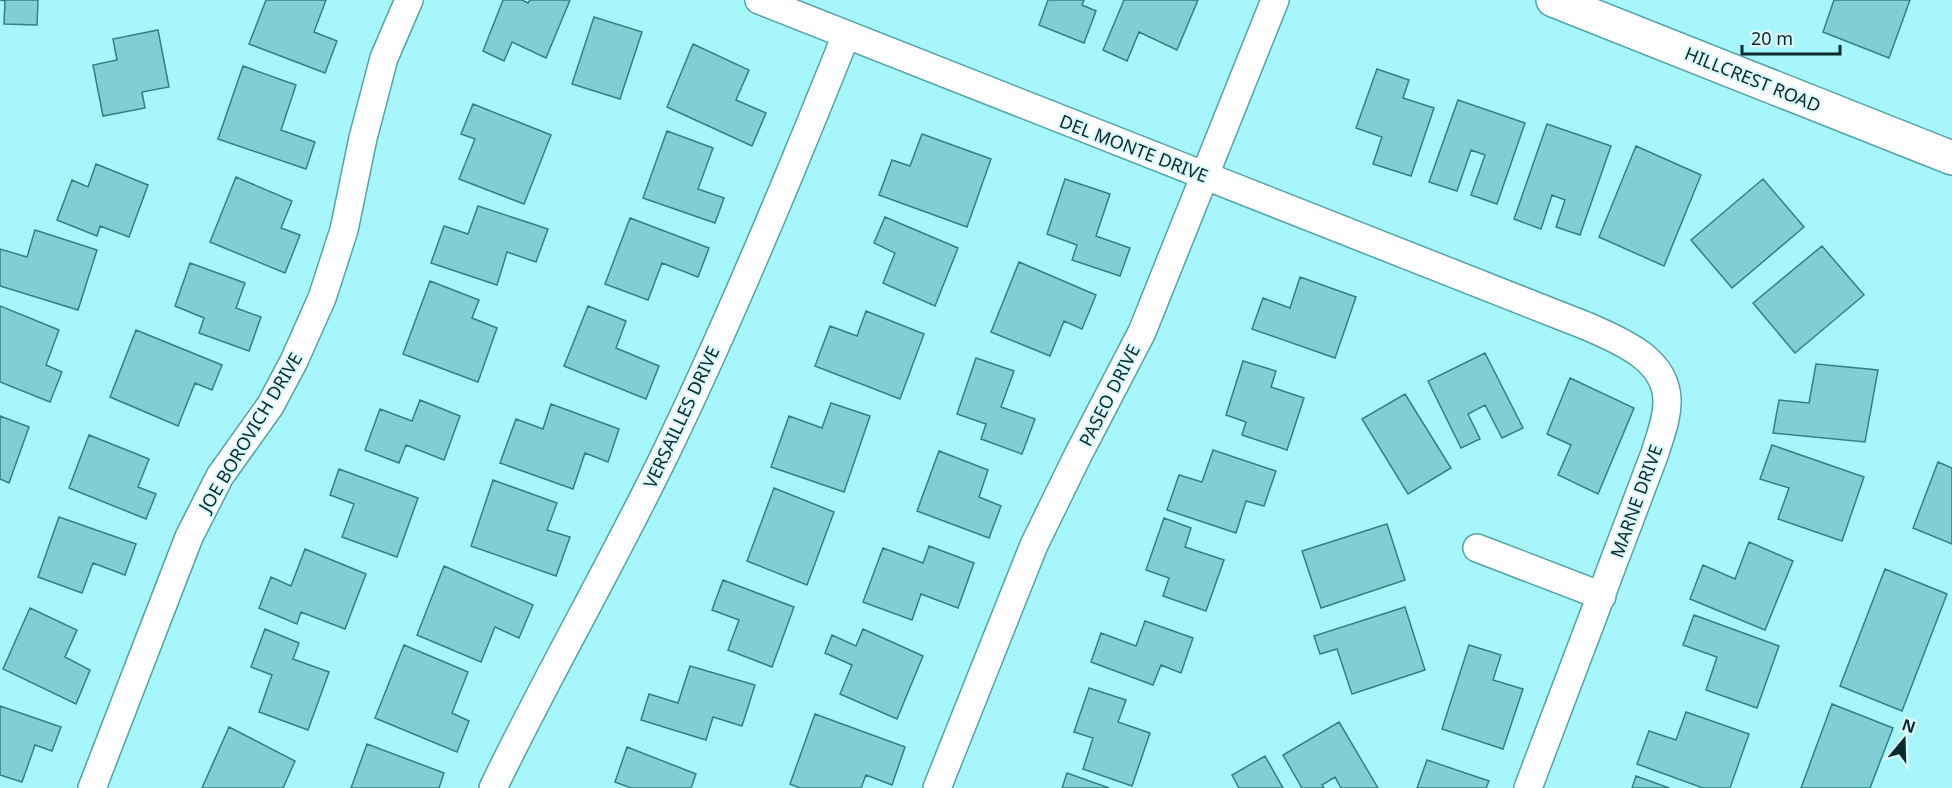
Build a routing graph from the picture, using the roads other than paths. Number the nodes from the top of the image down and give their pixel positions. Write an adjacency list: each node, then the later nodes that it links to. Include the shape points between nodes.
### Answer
1 (409, 0): 11 (street, JOE BOROVICH DRIVE, via 384,58 344,230 322,298 274,397 220,476 189,537)
2 (759, 0): 5 (street, DEL MONTE DRIVE)
3 (1275, 0): 7 (street, PASEO DRIVE)
4 (1553, 0): 6 (street, HILLCREST ROAD)
5 (846, 35): 7 (street, DEL MONTE DRIVE); 12 (street, VERSAILLES DRIVE, via 783,193 670,444)
6 (1952, 158)
7 (1206, 176): 8 (street, DEL MONTE DRIVE); 13 (street, PASEO DRIVE, via 1142,332 1034,545)
8 (1508, 295): 10 (street, MARNE DRIVE, via 1628,345 1651,362 1664,383 1665,415 1655,453)
9 (1478, 548): 10 (street)
10 (1602, 596): 14 (street, MARNE DRIVE)
11 (92, 788)
12 (493, 788)
13 (937, 788)
14 (1528, 788)

